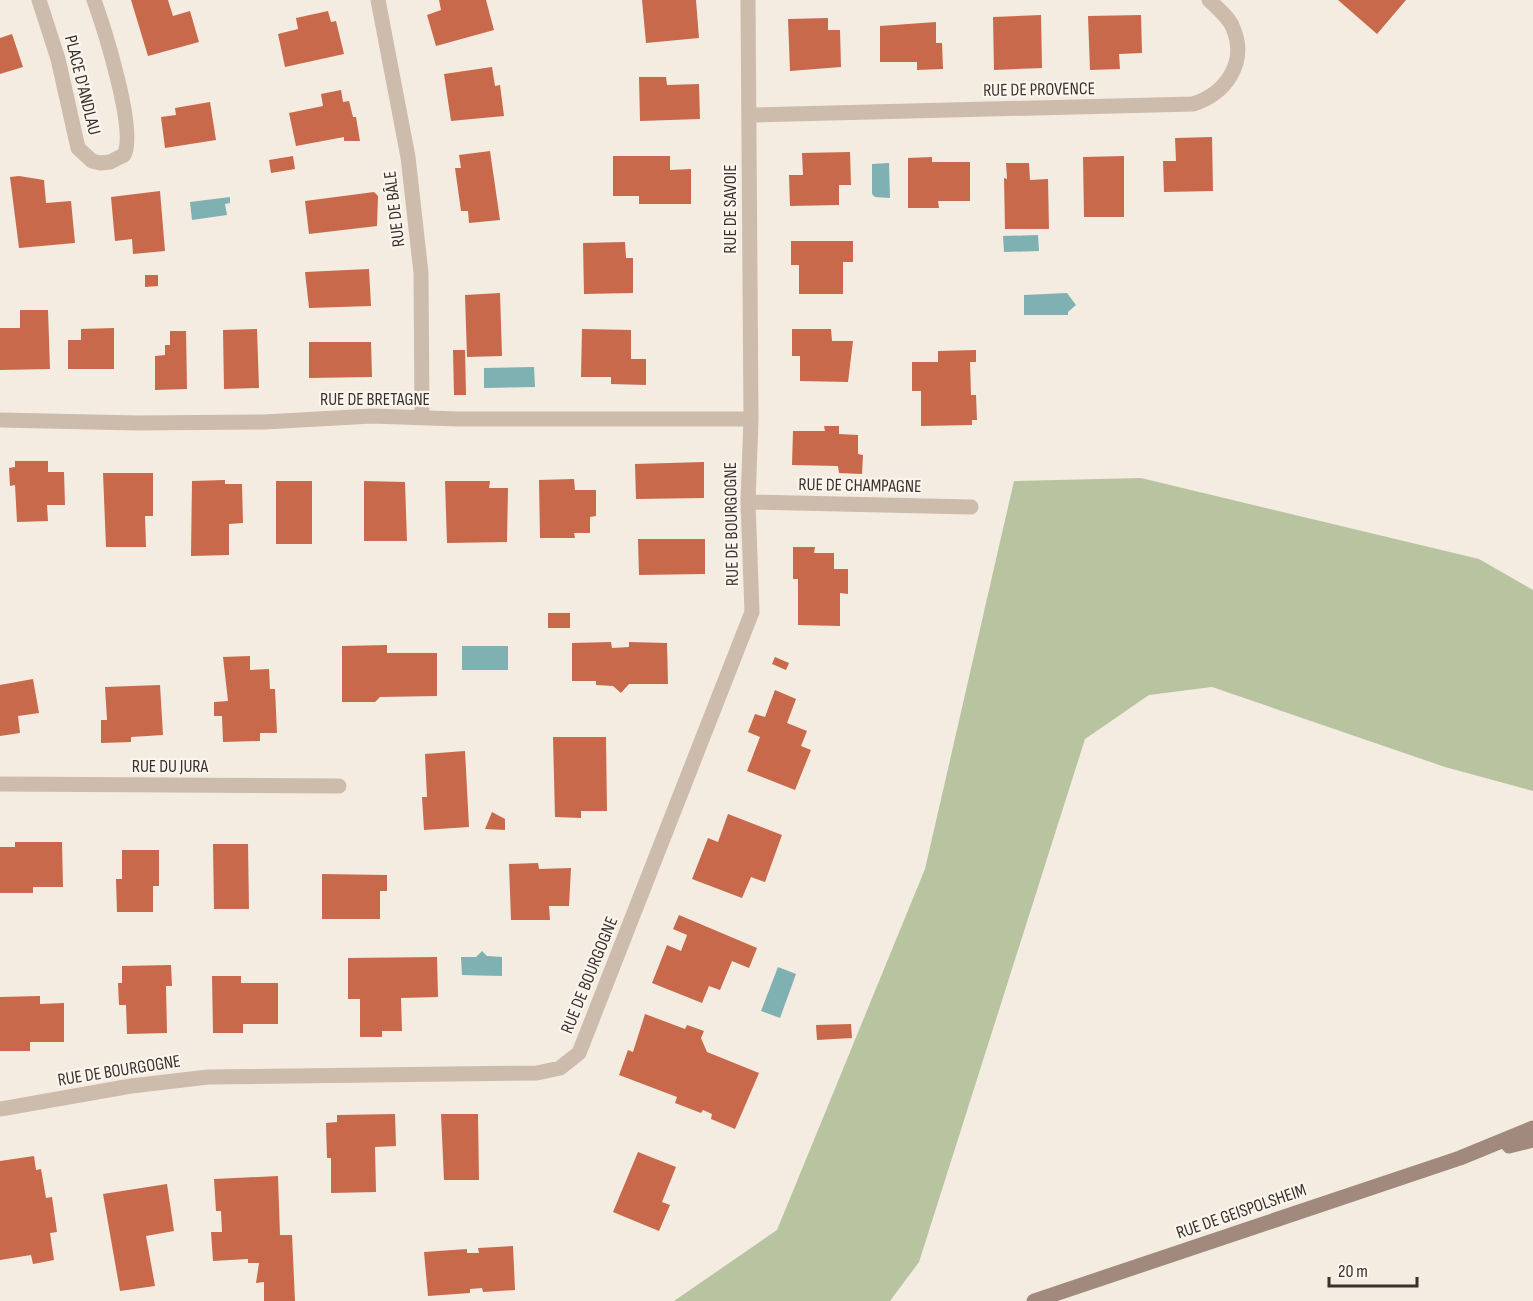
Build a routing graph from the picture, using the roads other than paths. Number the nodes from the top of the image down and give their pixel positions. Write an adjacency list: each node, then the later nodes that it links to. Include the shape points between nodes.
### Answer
1 (39, 0): 2 (street, PLACE D'ANDLAU, via 58,59 78,148 92,160 110,162 124,155 128,136)
2 (94, 0)
3 (378, 0): 7 (street, RUE DE BÂLE, via 408,157 422,273)
4 (748, 0): 6 (street, RUE DE SAVOIE)
5 (1209, 0): 6 (street, RUE DE PROVENCE, via 1233,27 1238,48 1232,75 1222,89 1193,104)
6 (749, 115): 8 (street, RUE DE SAVOIE)
7 (422, 417): 8 (street, RUE DE BRETAGNE); 9 (street, RUE DE BRETAGNE, via 138,423)
8 (751, 418): 10 (street, RUE DE BOURGOGNE)
9 (0, 420)
10 (748, 502): 11 (street, RUE DE CHAMPAGNE); 14 (street, RUE DE BOURGOGNE, via 752,612 585,1043 573,1059 560,1068 537,1073 208,1077)
11 (971, 507)
12 (0, 784): 13 (street, RUE DU JURA)
13 (339, 786)
14 (0, 1109)
15 (1533, 1128): 17 (main road, RUE DE GEISPOLSHEIM)
16 (1533, 1140): 17 (main road, RUE DE GEISPOLSHEIM)
17 (1460, 1158): 18 (main road, RUE DE GEISPOLSHEIM)
18 (1034, 1301)

